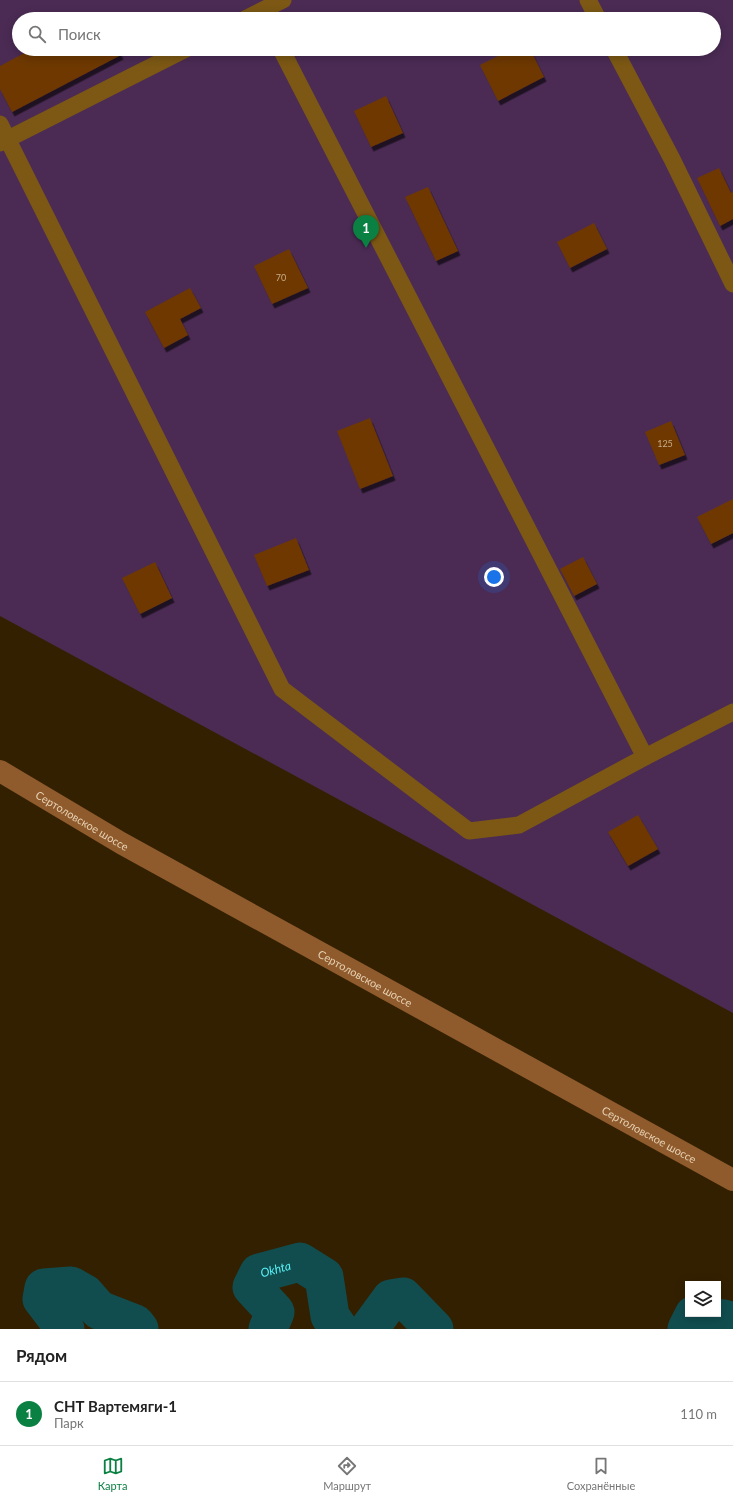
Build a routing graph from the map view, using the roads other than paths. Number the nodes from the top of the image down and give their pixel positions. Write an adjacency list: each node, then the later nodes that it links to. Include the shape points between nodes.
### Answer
1 (283, 0): 3 (street)
2 (588, 0): 4 (street)
3 (261, 10)
4 (594, 12)
5 (172, 56): 9 (street)
6 (285, 56): 12 (street)
7 (618, 56): 10 (street)
8 (0, 124): 9 (street)
9 (4, 141): 12 (street, via 282,689 469,831 519,825)
10 (733, 284)
11 (733, 712): 12 (street)
12 (645, 757)
13 (0, 771): 14 (main road, Сертоловское шоссе, via 121,843)
14 (733, 1180)

